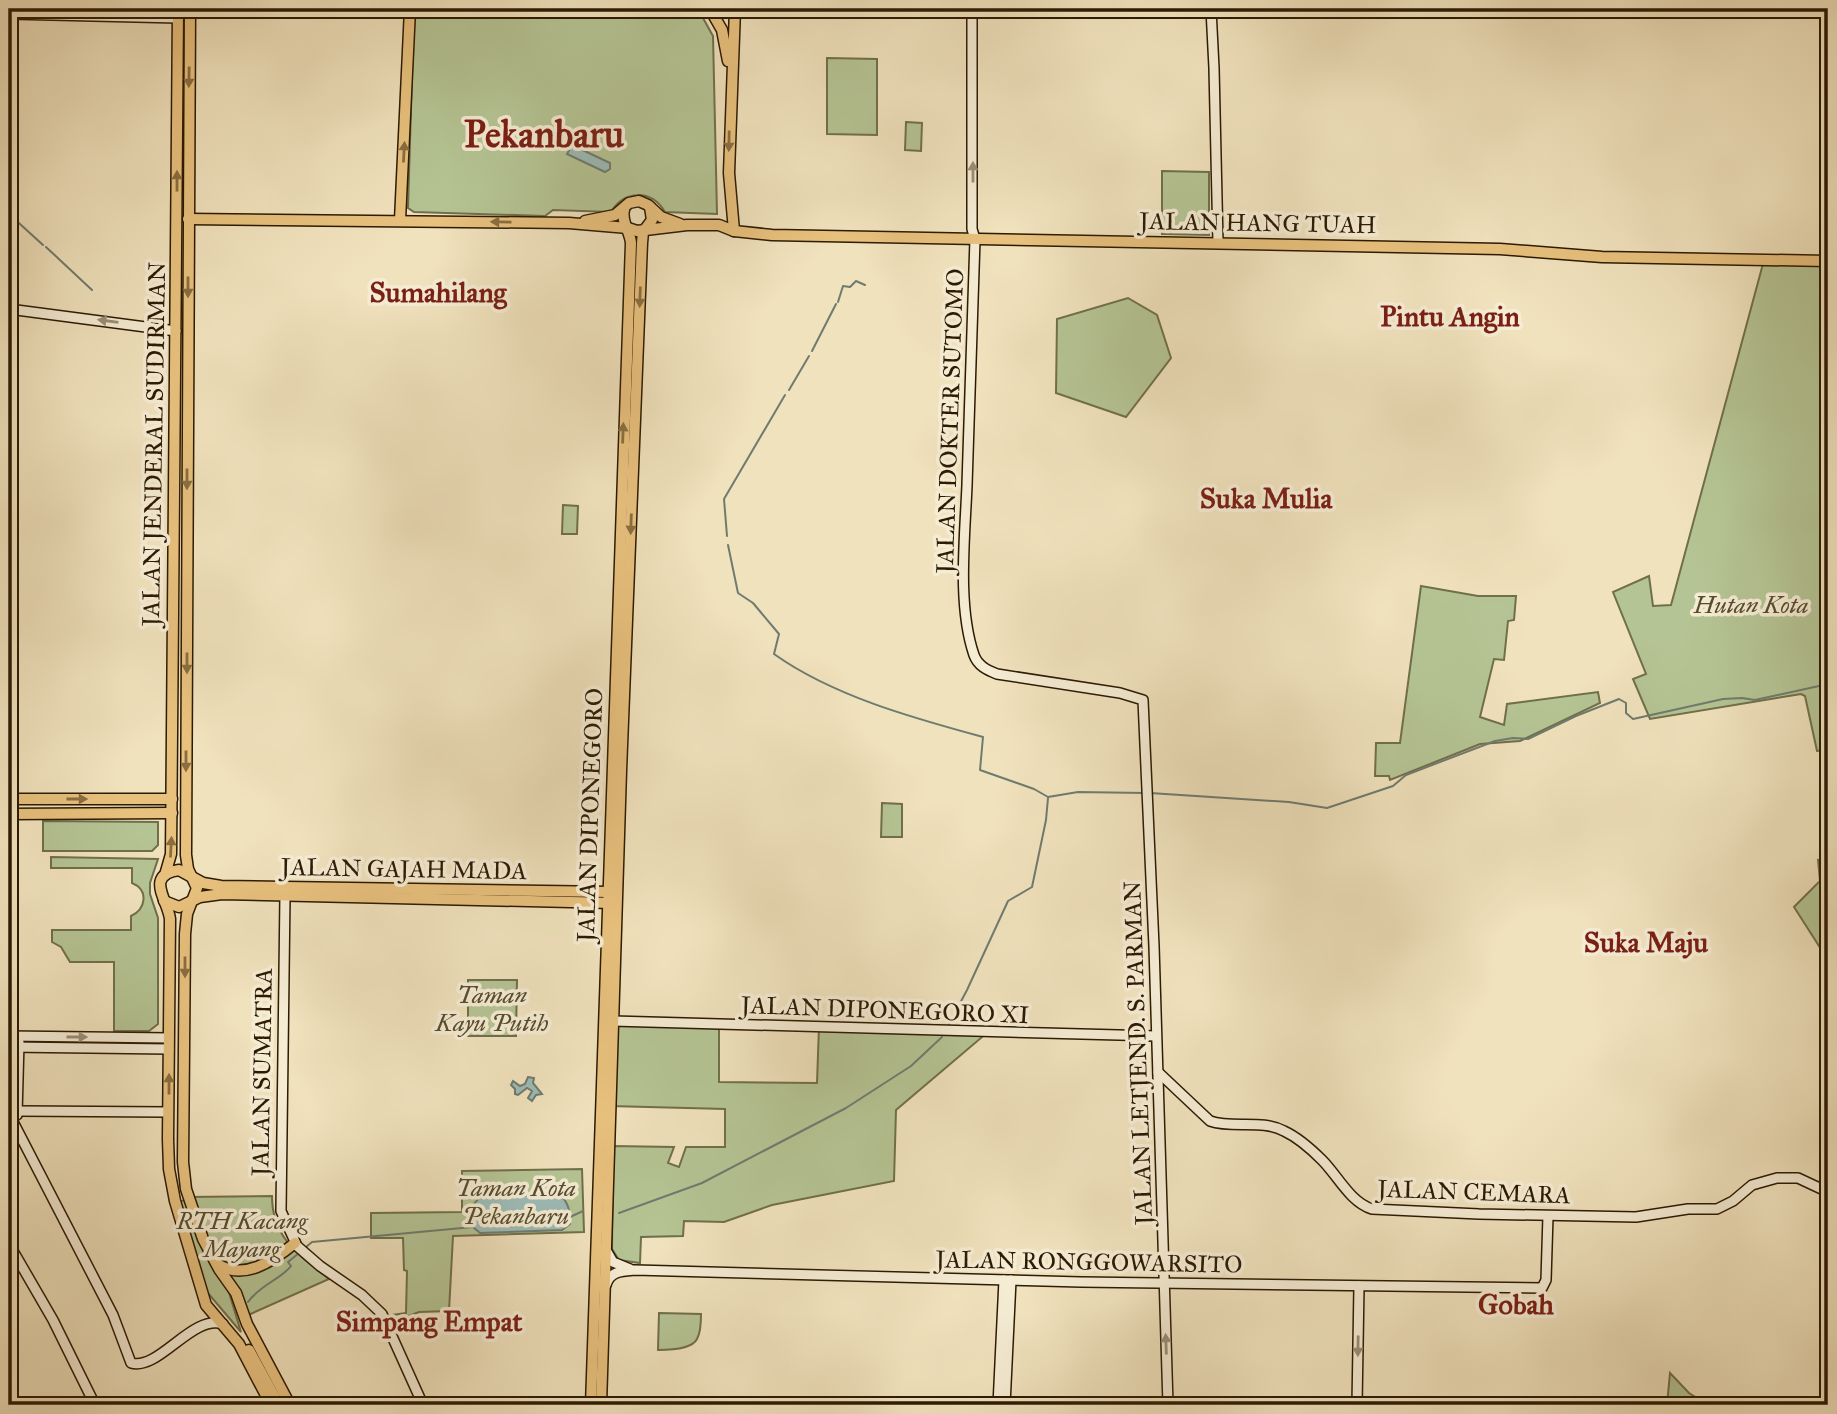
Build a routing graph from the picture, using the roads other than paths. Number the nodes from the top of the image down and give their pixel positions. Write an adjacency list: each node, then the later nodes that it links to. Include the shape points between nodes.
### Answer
1 (190, 9): 13 (main road, JALAN JENDERAL SUDIRMAN, one-way to 13)
2 (410, 9): 14 (main road, one-way to 2)
3 (710, 9): 10 (main road, via 722,30)
4 (735, 9): 10 (main road)
5 (972, 9): 20 (street, JALAN DOKTER SUTOMO, one-way to 5, via 971,229)
6 (1211, 9): 21 (street)
7 (20, 11): 8 (street); 9 (street)
8 (178, 13): 24 (main road, JALAN JENDERAL SUDIRMAN, one-way to 8)
9 (9, 14)
10 (731, 73): 19 (main road, one-way to 19, via 729,173)
11 (650, 207): 12 (main road, via 636,201); 16 (main road, JALAN HANG TUAH, via 661,217); 18 (main road, via 652,220)
12 (624, 210): 15 (main road); 17 (main road)
13 (188, 219): 14 (main road); 26 (main road, JALAN JENDERAL SUDIRMAN, one-way to 26)
14 (400, 220): 15 (main road, one-way to 14)
15 (569, 223): 17 (main road)
16 (687, 225): 18 (main road, JALAN HANG TUAH); 19 (main road, JALAN HANG TUAH, via 719,225)
17 (628, 228): 18 (main road); 40 (main road, JALAN DIPONEGORO, one-way to 17)
18 (645, 229): 40 (main road, JALAN DIPONEGORO, one-way to 40)
19 (734, 231): 20 (main road, JALAN HANG TUAH)
20 (975, 239): 21 (main road, JALAN HANG TUAH); 27 (street, JALAN DOKTER SUTOMO, via 963,581 975,657 982,667 997,674)
21 (1218, 243): 22 (main road, JALAN HANG TUAH)
22 (1828, 261)
23 (9, 309): 24 (street, one-way to 23)
24 (176, 331): 25 (main road, JALAN JENDERAL SUDIRMAN)
25 (174, 411): 26 (main road); 28 (main road, JALAN JENDERAL SUDIRMAN)
26 (187, 411): 29 (main road, JALAN JENDERAL SUDIRMAN, one-way to 29)
27 (1143, 700): 44 (street, JALAN LETJEND. S. PARMAN)
28 (172, 705): 29 (main road); 32 (main road, JALAN JENDERAL SUDIRMAN)
29 (187, 705): 36 (main road, JALAN JENDERAL SUDIRMAN, one-way to 36, via 186,855)
30 (9, 799): 31 (main road, one-way to 31)
31 (153, 799): 32 (main road); 34 (main road)
32 (172, 799): 35 (main road, JALAN JENDERAL SUDIRMAN)
33 (9, 814): 34 (main road)
34 (153, 814): 35 (main road)
35 (172, 814): 37 (main road, JALAN JENDERAL SUDIRMAN, one-way to 35, via 172,854)
36 (192, 876): 37 (main road, via 179,870); 38 (main road, JALAN GAJAH MADA, via 221,886); 42 (main road, via 197,888)
37 (162, 879): 41 (main road)
38 (314, 892): 39 (main road, JALAN GAJAH MADA); 40 (main road, JALAN GAJAH MADA)
39 (285, 895): 42 (main road, JALAN GAJAH MADA, via 211,895); 54 (street, JALAN SUMATRA, via 280,1192 281,1211)
40 (613, 898): 43 (main road, JALAN DIPONEGORO); 49 (main road, JALAN DIPONEGORO)
41 (164, 900): 42 (main road, via 179,907); 46 (main road, via 170,919)
42 (193, 900): 57 (main road, one-way to 57, via 185,934 183,1162 197,1225)
43 (613, 1021): 44 (street, JALAN DIPONEGORO XI); 49 (main road, JALAN DIPONEGORO)
44 (1156, 1036): 48 (street, JALAN LETJEND. S. PARMAN)
45 (14, 1037): 46 (street, one-way to 46); 47 (street)
46 (169, 1043): 47 (street); 50 (main road, one-way to 46)
47 (14, 1047): 51 (street)
48 (1158, 1072): 53 (street, JALAN CEMARA, via 1209,1121 1273,1126 1291,1135 1367,1208); 61 (street, JALAN LETJEND. S. PARMAN)
49 (606, 1087): 56 (main road, JALAN DIPONEGORO); 68 (main road, JALAN DIPONEGORO)
50 (169, 1112): 51 (street); 64 (main road, via 169,1169 175,1201)
51 (13, 1113): 67 (street, via 113,1315 131,1363 141,1364)
52 (1828, 1192): 53 (street, JALAN CEMARA, via 1785,1177 1752,1185 1717,1209 1636,1217)
53 (1548, 1216): 63 (street, JALAN RONGGOWARSITO, via 1542,1288)
54 (295, 1243): 57 (main road, via 249,1270 233,1271); 73 (street, JALAN SUMATRA, via 382,1314)
55 (9, 1244): 69 (street, via 54,1320)
56 (606, 1250): 58 (street, via 613,1262); 62 (main road, JALAN DIPONEGORO)
57 (215, 1263): 60 (main road)
58 (635, 1270): 59 (street, JALAN RONGGOWARSITO); 62 (street, JALAN RONGGOWARSITO, via 615,1273)
59 (1008, 1280): 61 (street, JALAN RONGGOWARSITO); 76 (street); 77 (street)
60 (229, 1283): 66 (main road); 72 (main road)
61 (1163, 1283): 63 (street, JALAN RONGGOWARSITO); 78 (street, JALAN LETJEND. S. PARMAN, one-way to 61)
62 (606, 1285): 68 (main road, JALAN DIPONEGORO)
63 (1359, 1286): 79 (street, one-way to 79)
64 (205, 1300): 65 (main road); 66 (main road); 67 (street, via 204,1319)
65 (223, 1324): 67 (street, via 208,1323); 70 (main road, via 243,1350)
66 (240, 1330): 71 (main road); 72 (main road)
67 (188, 1334)
68 (597, 1367): 74 (main road, JALAN DIPONEGORO); 75 (main road, JALAN DIPONEGORO)
69 (95, 1405)
70 (271, 1405)
71 (279, 1405)
72 (287, 1405)
73 (423, 1405)
74 (592, 1405)
75 (601, 1405)
76 (998, 1405)
77 (1005, 1405)
78 (1168, 1405)
79 (1357, 1405)

